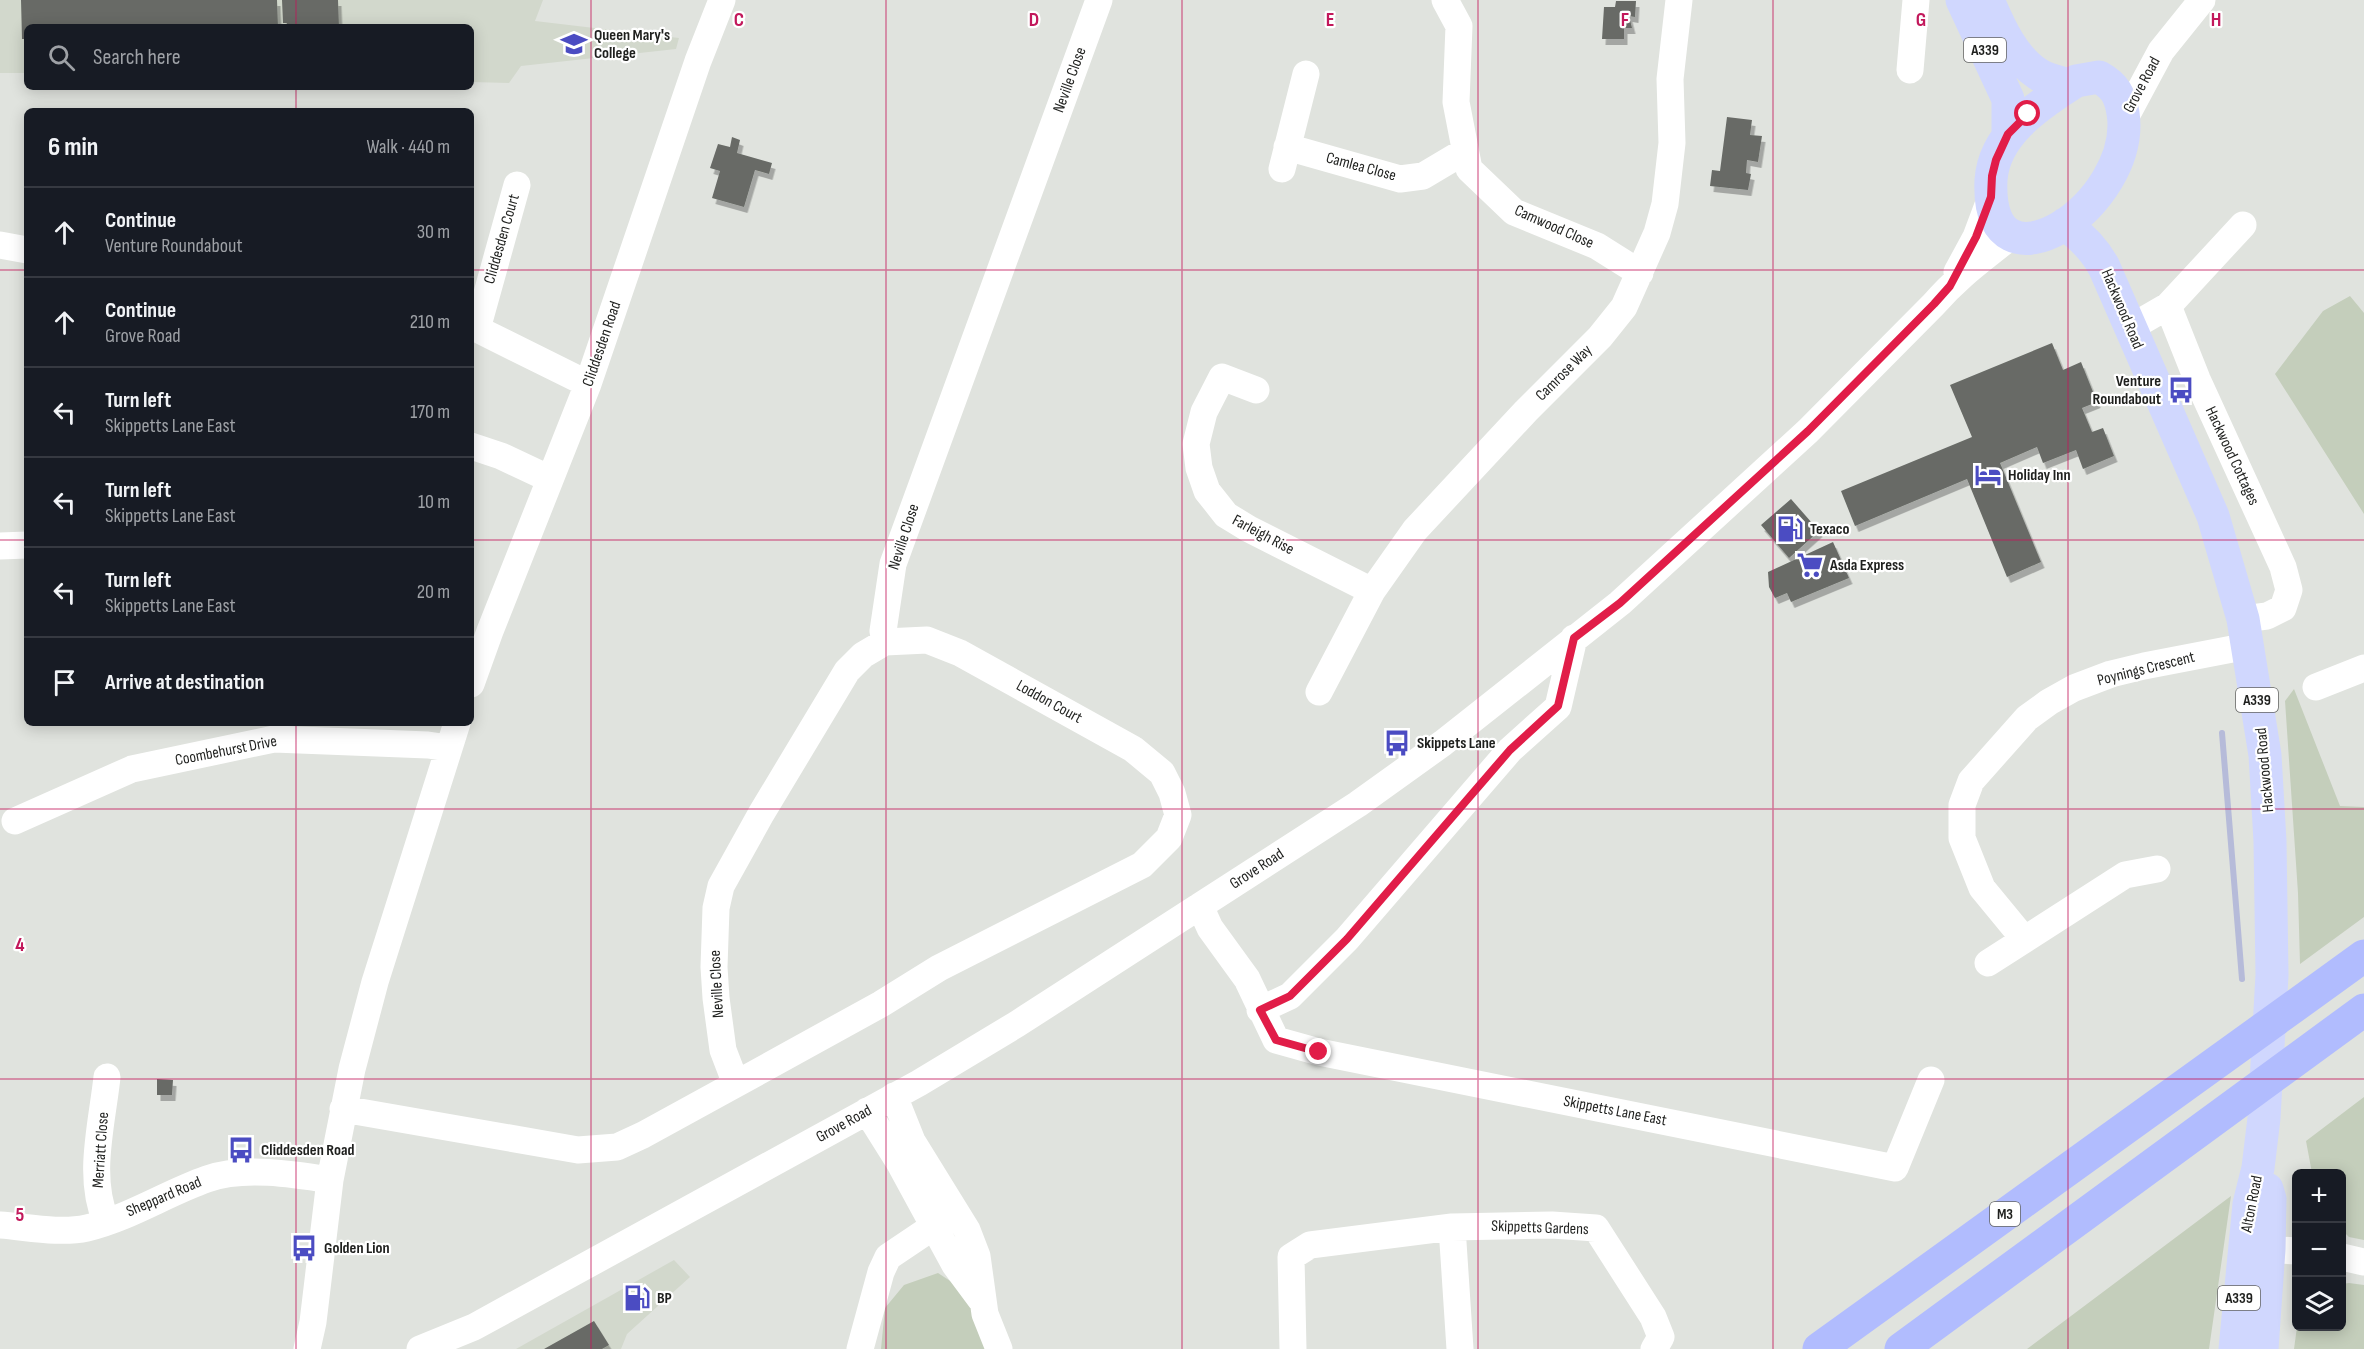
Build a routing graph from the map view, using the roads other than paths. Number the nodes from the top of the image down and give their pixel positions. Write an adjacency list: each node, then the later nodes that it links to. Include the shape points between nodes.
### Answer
1 (722, 0): 31 (street, Cliddesden Road)
2 (1099, 0): 40 (street, Neville Close, via 892,564)
3 (1445, 0): 16 (street, Camwood Close, via 1459,26 1456,102)
4 (1678, 0): 26 (street, Camrose Way, via 1670,79 1672,143 1665,204 1658,233)
5 (1916, 0): 10 (street)
6 (1962, 0): 15 (main road, A339, via 2008,99)
7 (1988, 0): 12 (main road, A339, via 2002,32 2026,64 2039,75)
8 (2202, 0): 9 (street, Grove Road)
9 (2161, 51): 13 (street, Grove Road, via 2133,74); 14 (street, Grove Road)
10 (1910, 70)
11 (1306, 74): 16 (street, Camlea Close, via 1285,158 1400,179 1423,176)
12 (2070, 84): 13 (main road, via 2099,77); 15 (main road, via 2028,114)
13 (2111, 84): 14 (main road, via 2121,99)
14 (2124, 120): 17 (main road, via 2124,138)
15 (2008, 134): 19 (main road, via 1992,176)
16 (1465, 151): 26 (street, Camwood Close, via 1469,169 1514,212 1597,246)
17 (2104, 184): 20 (main road, via 2093,202); 25 (main road, Hackwood Road / A339)
18 (517, 185): 30 (street, Cliddesden Court)
19 (1991, 197): 22 (main road, via 1996,215); 27 (street, Grove Road, via 1976,237)
20 (2065, 224): 22 (main road, via 2039,238); 25 (main road, Hackwood Road / A339)
21 (2243, 225): 28 (street)
22 (2011, 236): 27 (street, Grove Road)
23 (0, 245): 24 (street)
24 (24, 249)
25 (2099, 257): 29 (main road, Hackwood Road / A339)
26 (1640, 273): 37 (street, Camrose Way, via 1624,307 1600,337 1415,530)
27 (1950, 286): 39 (street, Grove Road, via 1808,431 1620,603)
28 (2168, 306): 29 (street); 38 (street, Hackwood Cottages, via 2283,567 2289,590 2283,608)
29 (2130, 328): 38 (main road, Hackwood Road / A339, via 2213,516)
30 (474, 329): 31 (street, Cliddesden Court)
31 (588, 384): 34 (street, Cliddesden Road)
32 (1256, 390): 37 (street, Farleigh Rise, via 1222,377 1204,412 1196,444 1207,491 1226,515 1249,529)
33 (474, 447): 34 (street)
34 (550, 479): 42 (street, Cliddesden Road)
35 (24, 545): 36 (street)
36 (0, 546)
37 (1372, 591): 44 (street, Camrose Way)
38 (2246, 633): 50 (street, Poynings Crescent, via 2074,688 2027,718 1971,781 1962,805 1962,838 1982,888); 61 (main road, Hackwood Road / A339, via 2265,755 2270,841 2272,975)
39 (1574, 638): 49 (street, Grove Road, via 1443,743 1358,804); 53 (street, via 1558,706 1510,750 1347,939 1290,996)
40 (885, 642): 57 (street, Neville Close, via 848,671 721,886 716,908 716,998 723,1050); 57 (street, Loddon Court, via 927,640 960,653 1125,744 1162,773 1178,815 1169,838 1142,865 939,968)
41 (2364, 668): 43 (street)
42 (474, 676)
43 (2316, 687)
44 (1319, 692)
45 (456, 726): 46 (street)
46 (448, 748): 47 (street, Coombehurst Drive, via 274,740 132,769); 59 (street, via 375,982)
47 (15, 821)
48 (2162, 864): 50 (street, via 2125,875)
49 (1200, 906): 53 (street, Skippetts Lane East, via 1210,928 1248,979); 58 (street, Grove Road, via 1017,1024)
50 (2024, 939): 52 (street)
51 (2364, 956): 81 (highway, M3)
52 (1988, 963)
53 (1260, 1010): 56 (street, Skippetts Lane East, via 1276,1040 1319,1052 1895,1168)
54 (2364, 1010): 82 (highway)
55 (107, 1077): 64 (street, Merriatt Close, via 96,1171 98,1200)
56 (1931, 1080)
57 (736, 1084): 59 (street, via 617,1147 578,1150)
58 (894, 1096): 60 (street, Grove Road); 63 (street)
59 (343, 1109): 62 (street)
60 (867, 1111): 63 (street); 71 (street, Grove Road)
61 (2258, 1168): 67 (main road, Alton Road / A339, via 2270,1199)
62 (330, 1180): 64 (street, Sheppard Road, via 238,1173 210,1178); 70 (street)
63 (945, 1219): 76 (street, via 888,1257); 77 (street, via 955,1265 982,1301)
64 (106, 1221): 65 (street, Sheppard Road, via 86,1229)
65 (0, 1226)
66 (1452, 1227): 78 (street, Skippetts Gardens, via 1310,1245 1291,1257); 79 (street); 80 (street, Skippetts Gardens, via 1596,1228 1653,1317 1661,1337)
67 (2270, 1249): 83 (main road, Alton Road / A339); 84 (main road, Alton Road / A339)
68 (2346, 1258): 69 (street)
69 (2364, 1262)
70 (313, 1322): 72 (street); 73 (street)
71 (474, 1327): 74 (street, Grove Road); 75 (street, Grove Road)
72 (307, 1349)
73 (325, 1349)
74 (420, 1349)
75 (447, 1349)
76 (860, 1349)
77 (999, 1349)
78 (1293, 1349)
79 (1460, 1349)
80 (1654, 1349)
81 (1819, 1349)
82 (1901, 1349)
83 (2235, 1349)
84 (2262, 1349)

